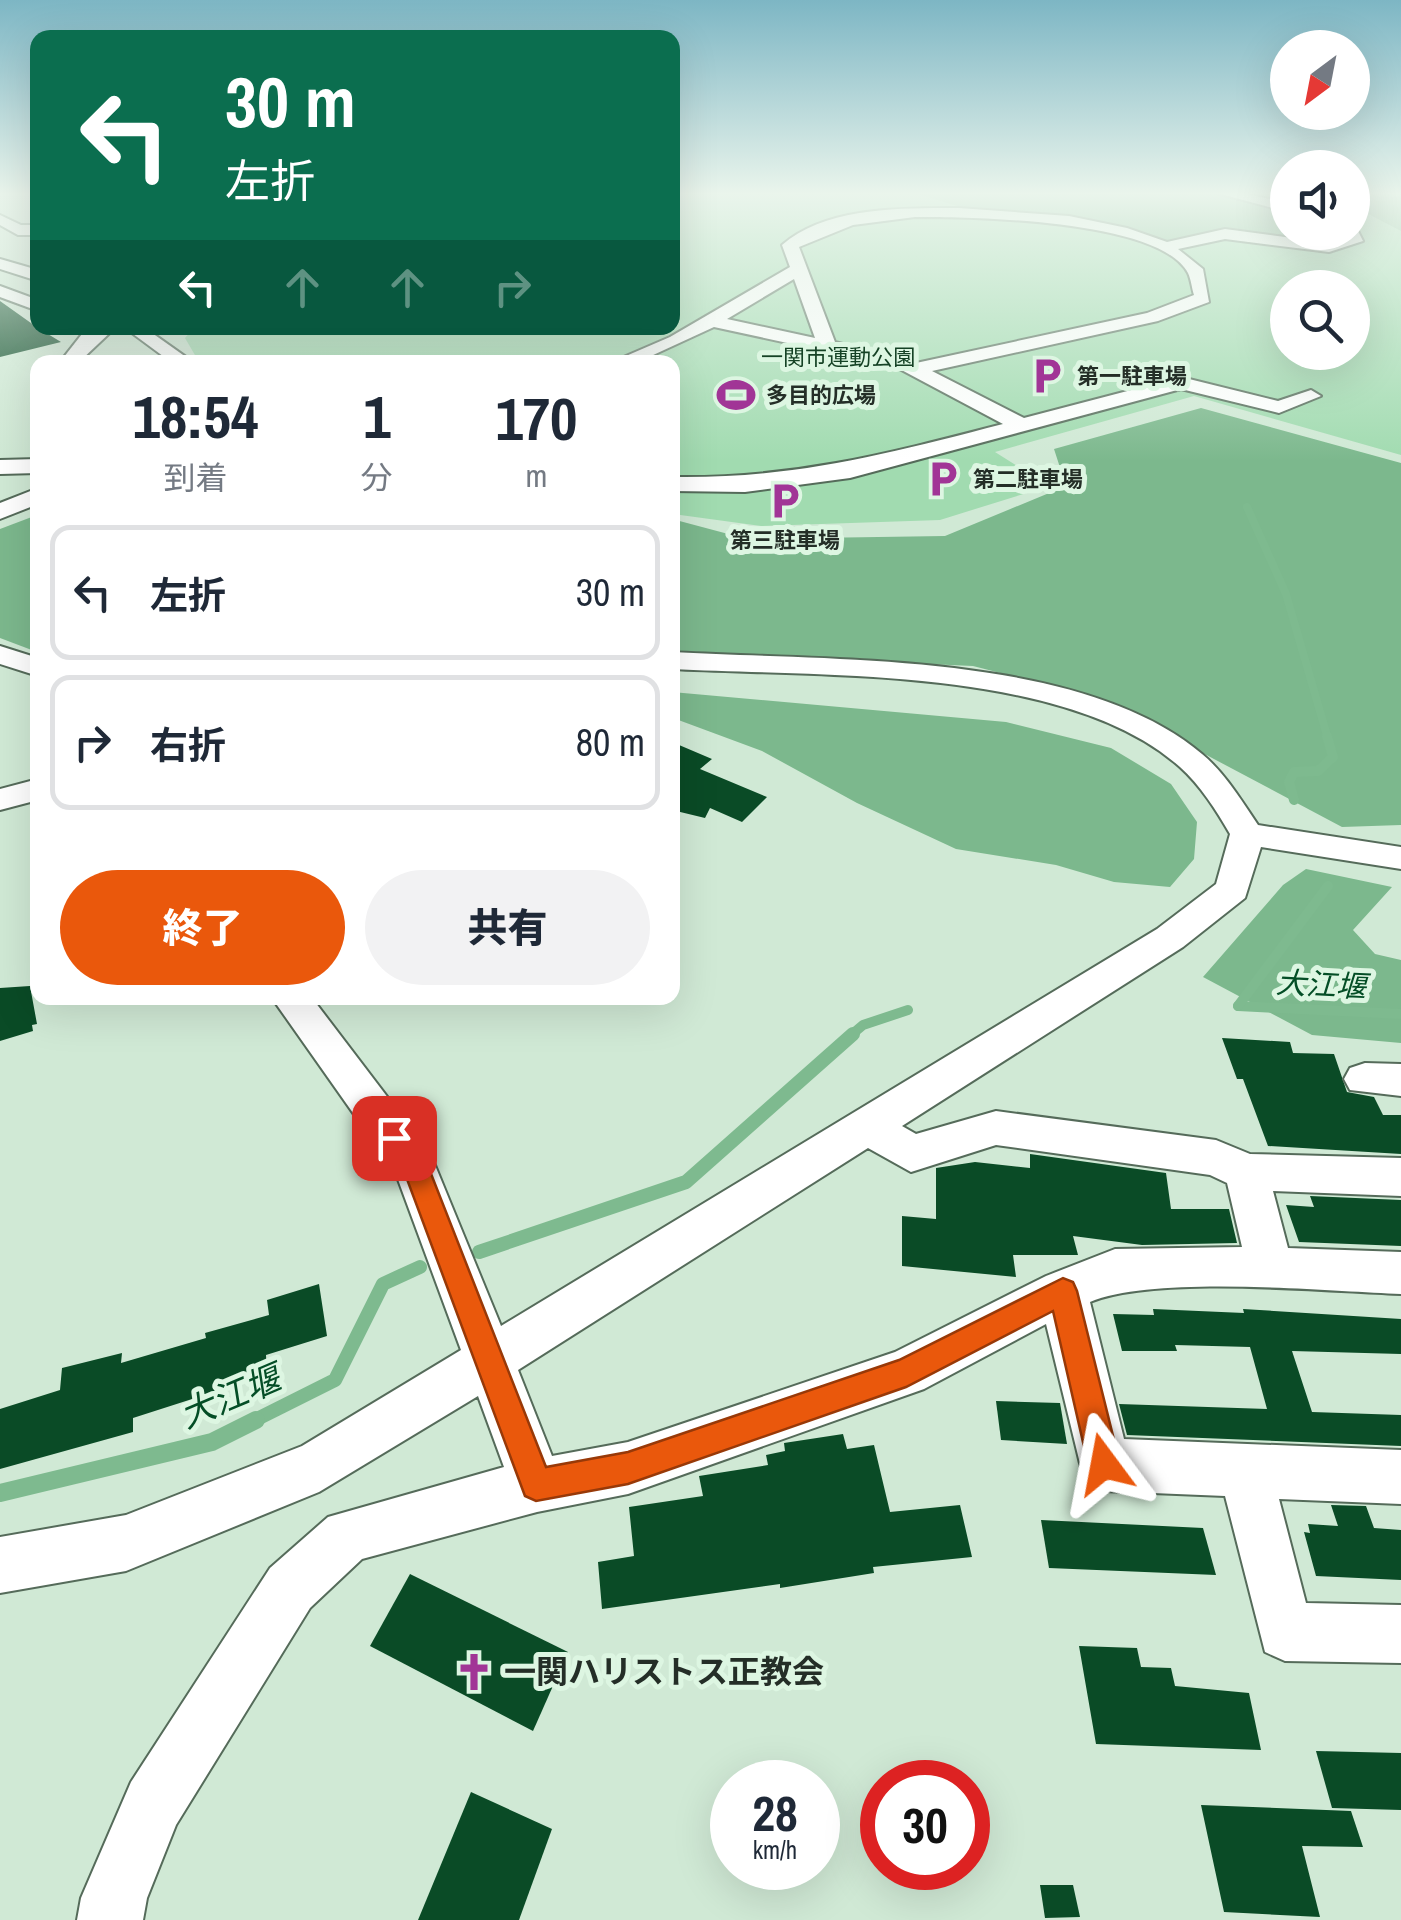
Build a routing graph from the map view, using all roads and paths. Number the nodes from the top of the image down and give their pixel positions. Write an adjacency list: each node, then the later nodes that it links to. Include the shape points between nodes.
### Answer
1 (6, 282): 5 (street)
2 (778, 282): 8 (street)
3 (804, 282): 11 (street)
4 (1200, 282): 15 (street, via 1202,298 1152,317)
5 (30, 289)
6 (0, 291): 7 (street)
7 (30, 303)
8 (712, 321): 11 (street); 14 (street)
9 (99, 335): 12 (street)
10 (144, 335): 13 (street)
11 (827, 346): 15 (street)
12 (77, 355)
13 (174, 355)
14 (640, 355)
15 (914, 369): 17 (street)
16 (1311, 396): 17 (street, via 1278,407 1180,384)
17 (1021, 424): 20 (street, via 832,474)
18 (30, 466): 19 (street)
19 (0, 467)
20 (680, 484)
21 (30, 499): 22 (street)
22 (0, 512)
23 (0, 654): 25 (street)
24 (680, 661): 28 (street, via 989,682 1121,717 1182,753 1218,788)
25 (30, 665)
26 (30, 791): 27 (street)
27 (0, 800)
28 (1247, 834): 29 (street); 31 (street, via 1232,890 1201,914)
29 (1401, 858)
30 (296, 1005): 37 (street, via 415,1166)
31 (869, 1126): 32 (street, via 911,1154 996,1128 1216,1158); 37 (street)
32 (1246, 1172): 33 (street); 34 (street)
33 (1401, 1177)
34 (1270, 1268): 35 (street); 36 (street, via 1115,1270)
35 (1401, 1272)
36 (1063, 1291): 38 (street, via 1104,1464); 40 (street, via 906,1372 628,1468)
37 (491, 1362): 40 (street); 41 (street, via 319,1466 126,1543)
38 (1245, 1470): 39 (street); 42 (street, via 1286,1632)
39 (1401, 1476)
40 (536, 1485): 43 (street, via 347,1536 290,1588 153,1804)
41 (0, 1565)
42 (1401, 1634)
43 (110, 1920)

